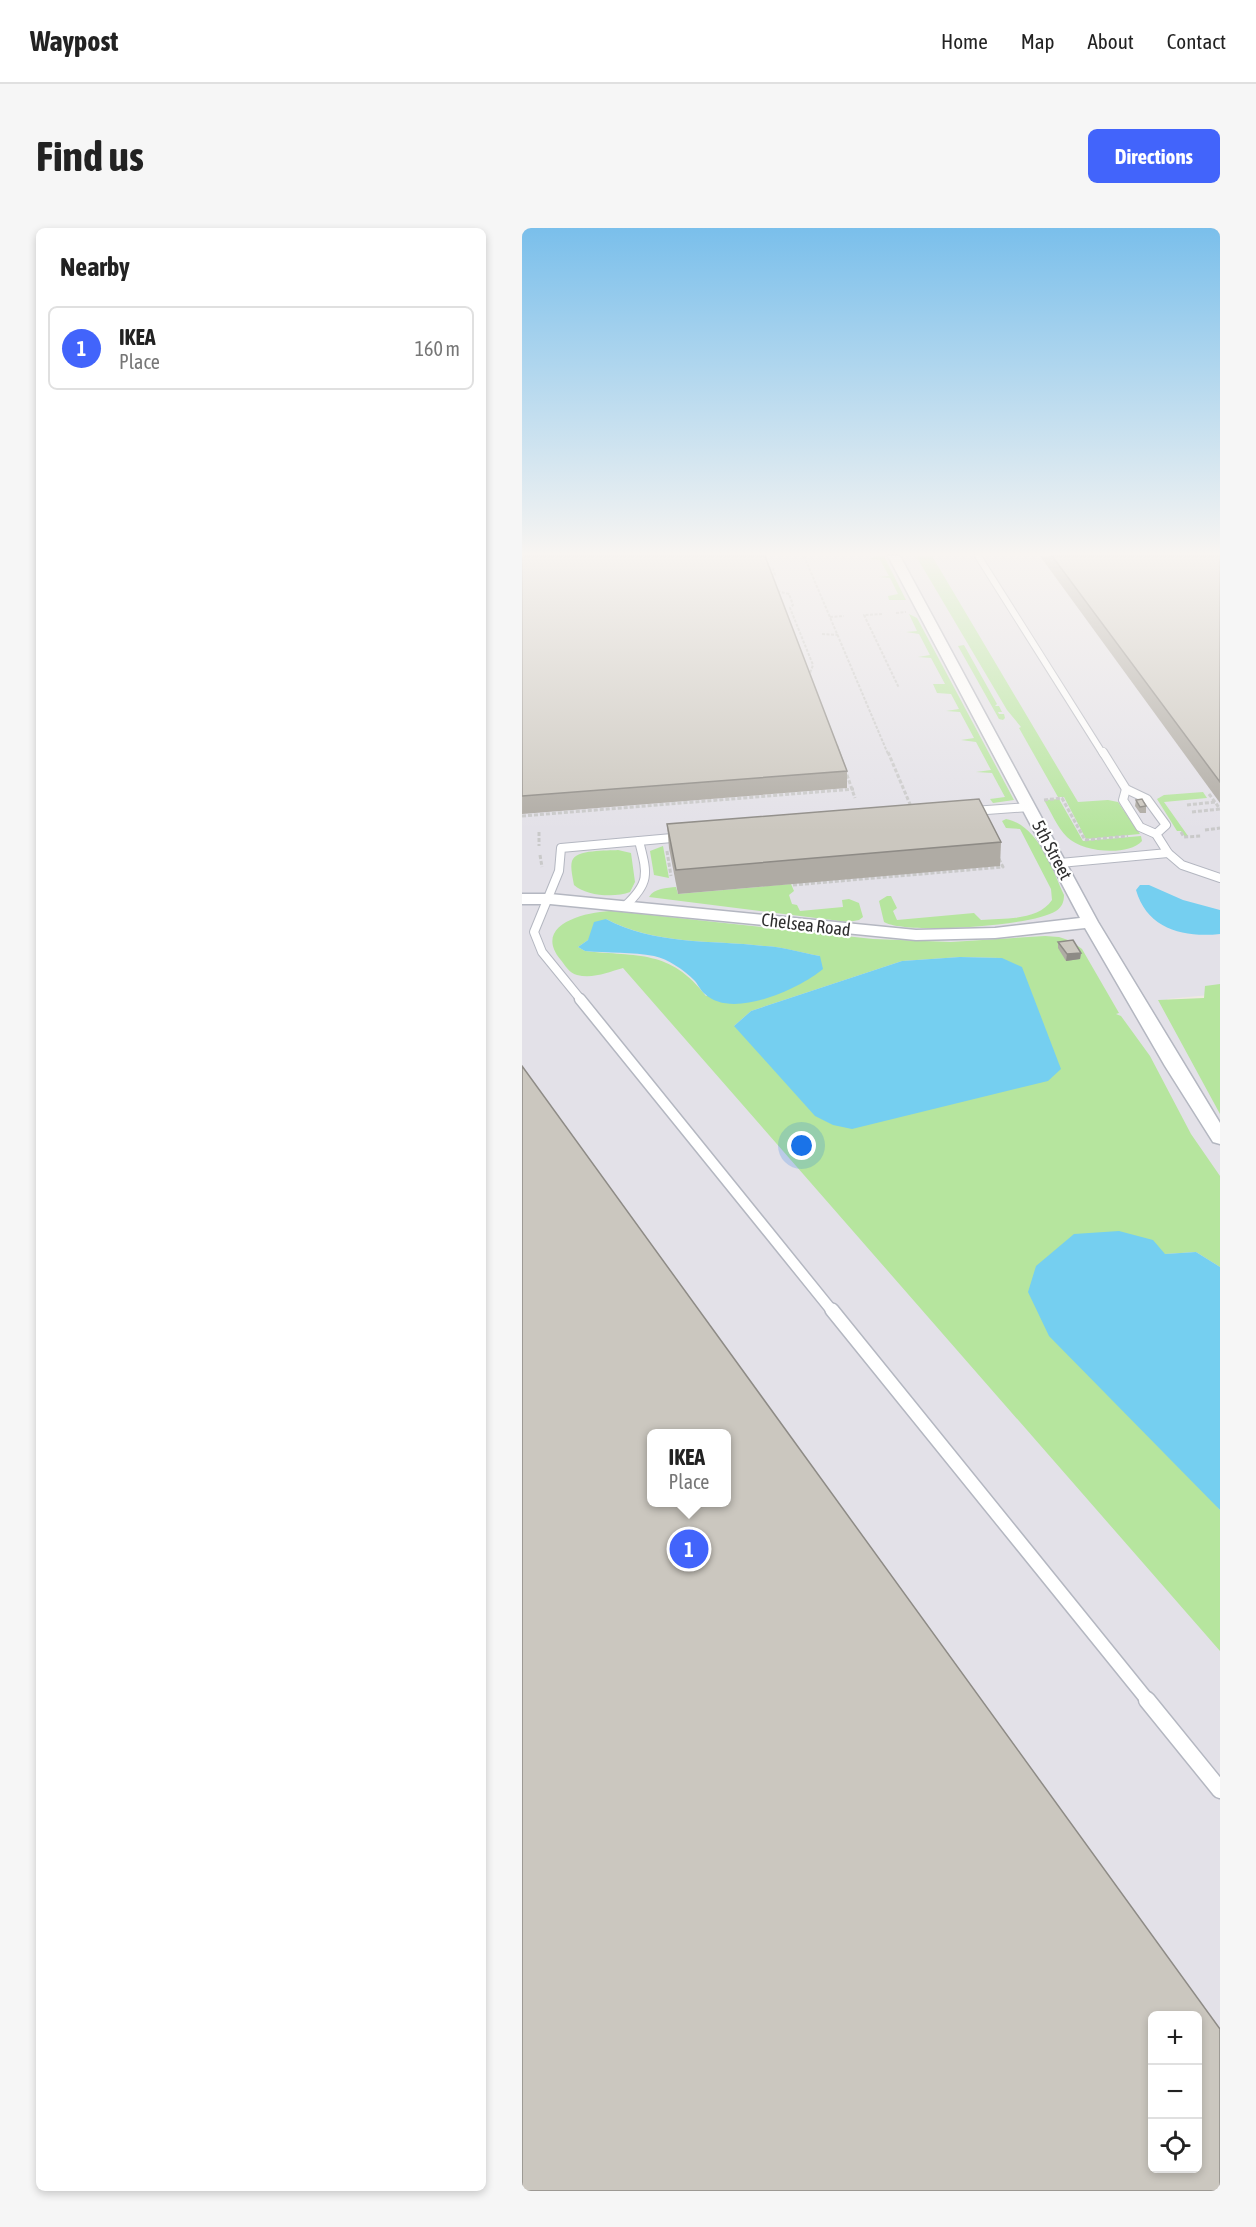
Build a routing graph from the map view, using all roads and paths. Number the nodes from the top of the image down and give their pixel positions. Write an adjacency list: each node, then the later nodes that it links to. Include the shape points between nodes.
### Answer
1 (806, 648): 6 (path, via 813,666 809,670)
2 (843, 648): 19 (path)
3 (880, 648): 7 (path)
4 (943, 648): 16 (street, 5th Street)
5 (1036, 648): 10 (lane)
6 (812, 680)
7 (899, 688)
8 (834, 737): 9 (path)
9 (854, 789): 12 (path); 23 (path)
10 (1126, 789): 30 (lane, via 1123,800 1140,826); 30 (lane, via 1147,799 1166,825)
11 (1209, 794): 14 (path)
12 (855, 798)
13 (1044, 800): 32 (path, via 1062,798 1085,840)
14 (1215, 802): 15 (path); 18 (path)
15 (1187, 805)
16 (1029, 807): 21 (lane); 40 (street, 5th Street)
17 (921, 809): 19 (path)
18 (1220, 809): 22 (path)
19 (912, 810): 20 (path)
20 (903, 811)
21 (966, 812)
22 (1192, 812)
23 (538, 815): 24 (path); 25 (path)
24 (522, 816)
25 (538, 824)
26 (1220, 828): 27 (path)
27 (1205, 830)
28 (539, 832): 35 (path)
29 (1181, 832): 33 (path, via 1184,837)
30 (1156, 834): 37 (lane)
31 (696, 836): 34 (lane)
32 (1130, 836)
33 (1202, 836)
34 (639, 841): 46 (lane, via 561,848); 47 (lane, via 647,880 642,891)
35 (539, 846)
36 (666, 847): 42 (path)
37 (1168, 853): 40 (lane); 43 (lane, via 1182,865)
38 (540, 855): 41 (path)
39 (998, 856): 44 (path, via 1003,867)
40 (1060, 863): 48 (street, 5th Street)
41 (542, 867)
42 (671, 876)
43 (1220, 878)
44 (793, 885)
45 (522, 899): 46 (street, Chelsea Road)
46 (550, 899): 47 (street, Chelsea Road); 49 (lane)
47 (625, 906): 48 (street, Chelsea Road, via 916,935 995,933)
48 (1090, 922): 51 (street, 5th Street)
49 (535, 929): 50 (lane); 52 (lane, via 542,951 553,965)
50 (522, 931)
51 (1220, 1138)
52 (1220, 1790)

